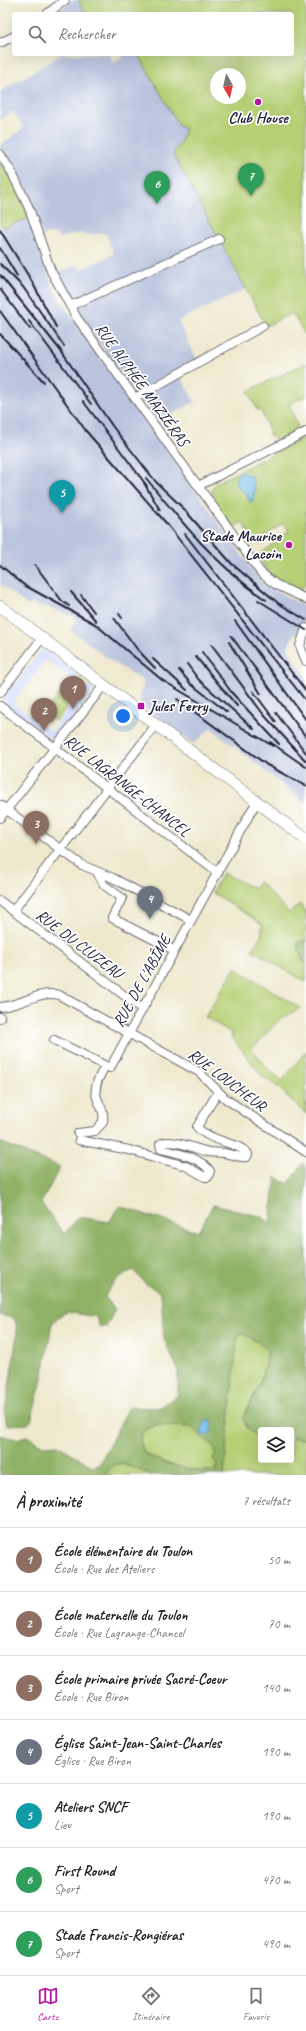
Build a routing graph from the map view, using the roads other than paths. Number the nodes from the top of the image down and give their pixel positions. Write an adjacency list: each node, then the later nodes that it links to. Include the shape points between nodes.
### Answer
1 (65, 0): 2 (street)
2 (50, 12)
3 (12, 37): 4 (street)
4 (0, 43)
5 (0, 154): 7 (street, RUE ALPHÉE MAZIÉRAS, via 11,171 28,208 51,271)
6 (219, 239): 7 (street)
7 (70, 306): 9 (street, RUE ALPHÉE MAZIÉRAS, via 88,335)
8 (263, 326): 9 (street)
9 (135, 398): 11 (street, RUE ALPHÉE MAZIÉRAS)
10 (306, 432): 11 (street)
11 (198, 486): 12 (street, RUE ALPHÉE MAZIÉRAS, via 261,573 276,584)
12 (306, 599)
13 (0, 606): 15 (main road)
14 (306, 628): 16 (street, via 300,646)
15 (42, 638): 17 (main road); 18 (street)
16 (306, 661)
17 (104, 685): 20 (main road); 21 (street)
18 (0, 693)
19 (0, 706): 21 (street, RUE LAGRANGE-CHANCEL)
20 (156, 724): 22 (street); 23 (main road)
21 (55, 748): 22 (street, RUE LAGRANGE-CHANCEL); 24 (street)
22 (107, 788): 27 (street); 29 (street, RUE LAGRANGE-CHANCEL)
23 (258, 802): 26 (main road); 29 (street, RUE DE L'ABÎME)
24 (3, 807): 25 (street); 27 (street)
25 (0, 818)
26 (306, 839)
27 (60, 850): 28 (street, via 82,866); 31 (street)
28 (97, 872): 32 (street); 33 (street, via 104,885 122,898 112,918)
29 (218, 873): 32 (street, RUE DE L'ABÎME)
30 (0, 901): 31 (street, RUE DU CLUZEAU)
31 (13, 911): 35 (street, RUE DU CLUZEAU)
32 (191, 920): 33 (street, RUE DE L'ABÎME)
33 (174, 950): 35 (street, RUE DE L'ABÎME)
34 (0, 1007): 36 (street, RUE LOUCHEUR, via 52,993)
35 (142, 1009): 36 (street, RUE DE L'ABÎME)
36 (130, 1032): 38 (street, RUE DE L'ABÎME); 39 (street, RUE LOUCHEUR, via 199,1072)
37 (54, 1040): 38 (street)
38 (107, 1067): 39 (street, RUE DE L'ABÎME, via 96,1089 102,1106 103,1122 94,1131 78,1136 179,1164 205,1177 208,1177 210,1171 207,1167 196,1160 161,1149 160,1144 170,1142 209,1152 247,1157 244,1148 215,1140 197,1127)
39 (218, 1092): 40 (street, RUE LOUCHEUR)
40 (306, 1152)

